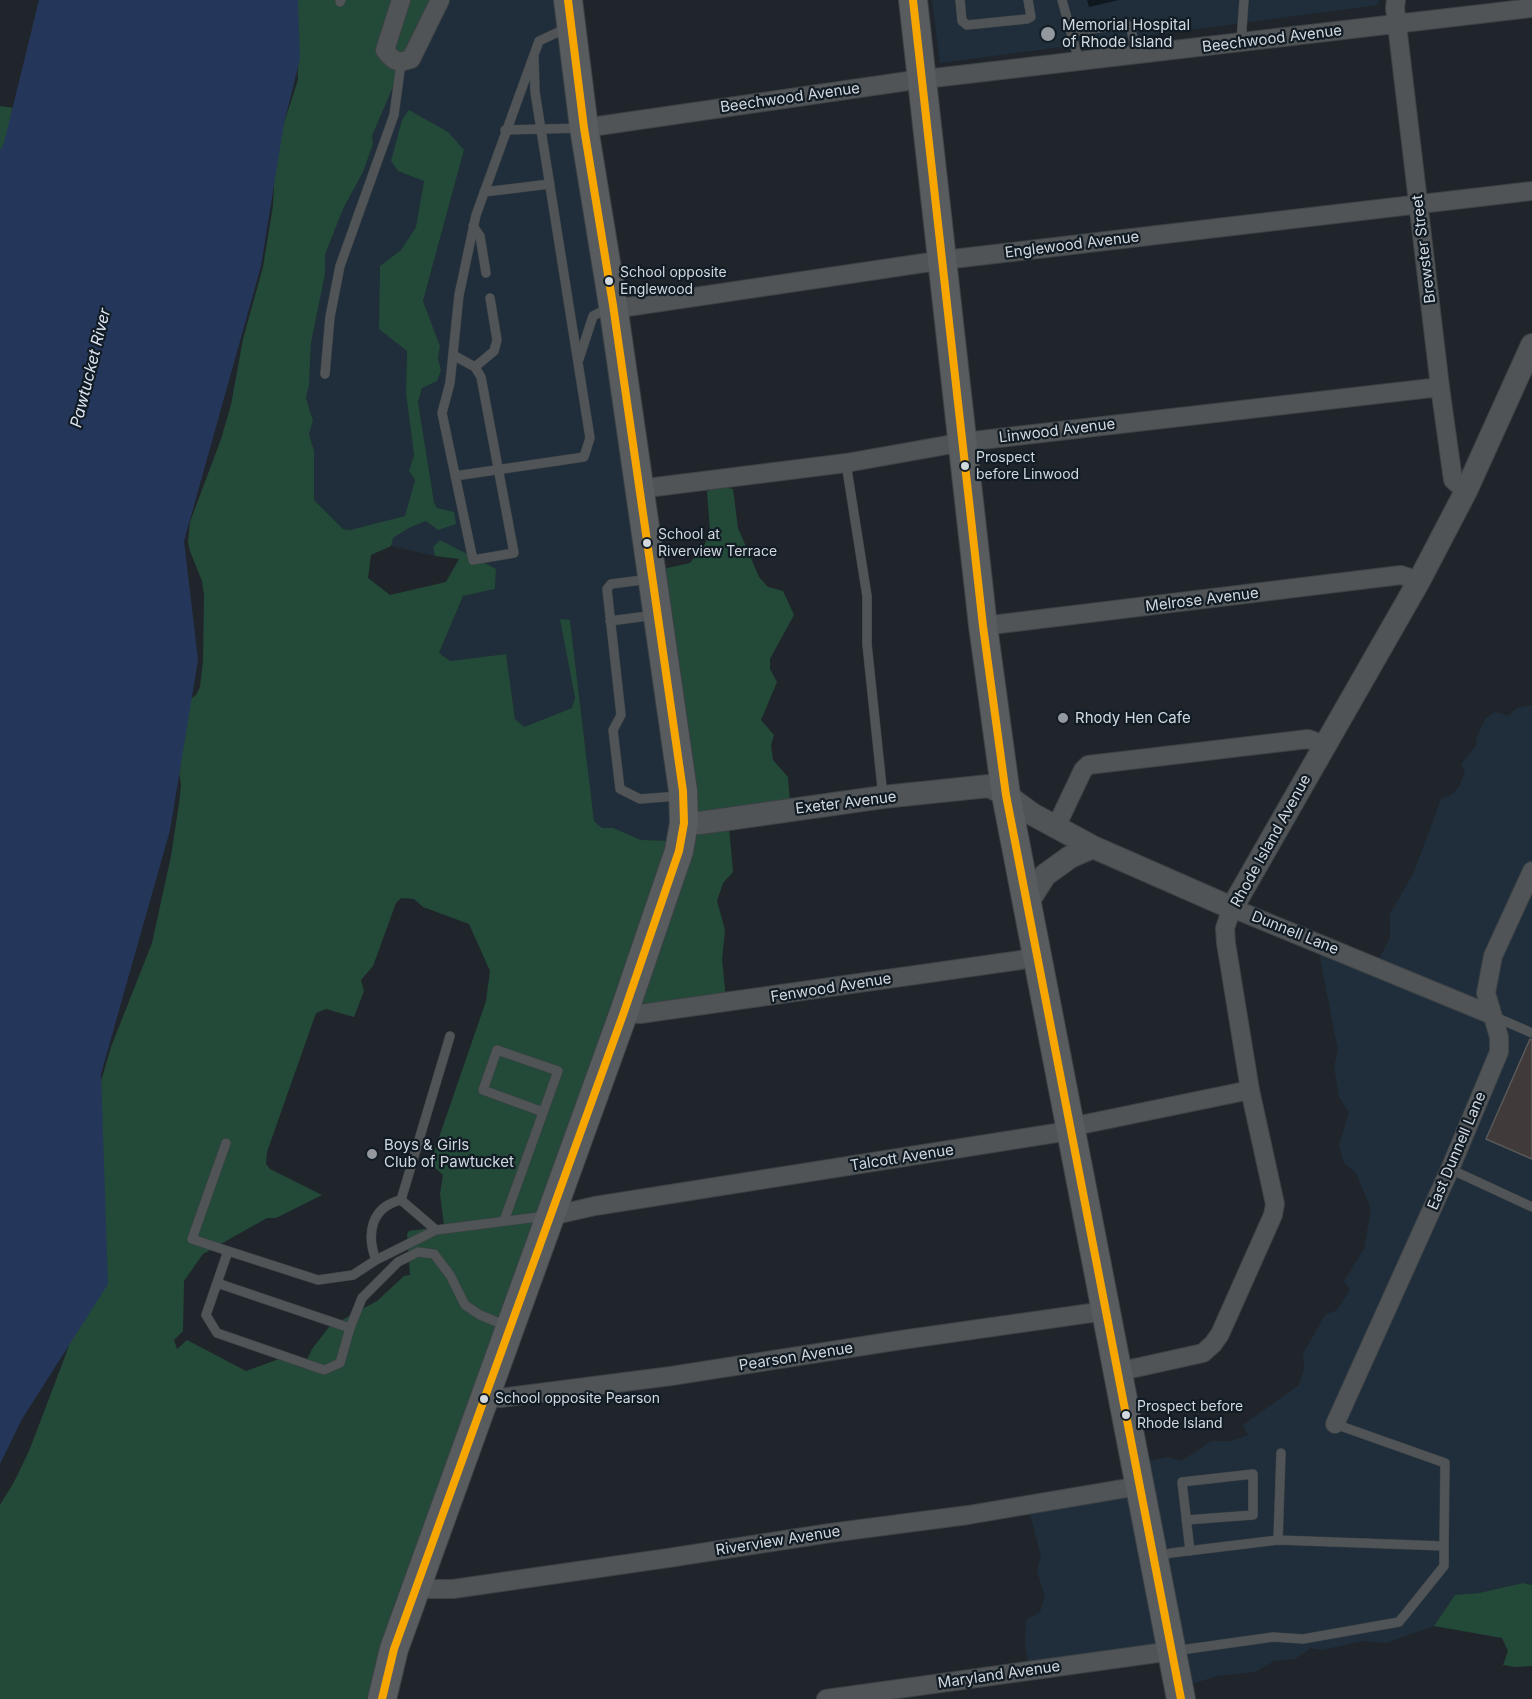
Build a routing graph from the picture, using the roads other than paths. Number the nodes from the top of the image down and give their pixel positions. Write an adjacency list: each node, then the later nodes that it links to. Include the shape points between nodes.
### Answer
1 (401, 0): 17 (street, via 385,50 393,61)
2 (440, 0): 17 (street)
3 (913, 0): 19 (main road)
4 (960, 0): 5 (lane, via 962,21 967,26 1027,19 1031,17)
5 (1028, 0)
6 (1062, 0): 13 (lane)
7 (1244, 0): 14 (lane)
8 (1396, 0): 12 (street, Brewster Street)
9 (1513, 5): 10 (street, Beechwood Avenue); 12 (street, Beechwood Avenue)
10 (1532, 8)
11 (569, 13): 15 (lane, via 539,41); 20 (main road)
12 (1397, 24): 14 (street, Beechwood Avenue); 26 (street, Brewster Street)
13 (1071, 32): 16 (lane, via 1126,24 1131,28); 18 (lane)
14 (1240, 42): 16 (street, Beechwood Avenue)
15 (534, 54): 21 (lane); 22 (lane)
16 (1136, 54): 18 (street, Beechwood Avenue)
17 (406, 61): 36 (lane, via 394,115 340,266)
18 (1079, 61): 19 (street, Beechwood Avenue)
19 (922, 79): 20 (street, Beechwood Avenue); 28 (main road)
20 (584, 128): 21 (lane); 31 (main road)
21 (541, 129): 22 (lane); 23 (lane)
22 (506, 130): 25 (lane)
23 (550, 184): 25 (lane); 34 (lane)
24 (1532, 191): 26 (street, Englewood Avenue)
25 (484, 192): 27 (lane)
26 (1419, 204): 28 (street, Englewood Avenue); 37 (street, Brewster Street)
27 (473, 226): 29 (lane, via 480,236); 33 (lane, via 459,295)
28 (944, 260): 31 (street, Englewood Avenue, via 627,307); 38 (main road)
29 (486, 273)
30 (490, 298): 35 (lane, via 494,351)
31 (613, 305): 34 (lane, via 593,316); 42 (main road)
32 (1532, 345): 43 (street, Rhode Island Avenue)
33 (453, 355): 35 (lane); 41 (lane, via 442,413)
34 (579, 361): 40 (lane, via 590,438 584,457)
35 (475, 367): 40 (lane, via 481,376)
36 (325, 374)
37 (1440, 387): 38 (street, Linwood Avenue); 43 (street, Brewster Street, via 1453,480)
38 (964, 442): 39 (street, Linwood Avenue); 48 (main road)
39 (846, 463): 42 (street, Linwood Avenue); 51 (lane, via 867,596 867,644)
40 (500, 470): 41 (lane); 41 (lane, via 514,553 472,560)
41 (455, 476)
42 (639, 489): 44 (main road)
43 (1466, 491): 45 (street, Rhode Island Avenue)
44 (652, 579): 46 (main road); 47 (lane, via 610,584)
45 (1419, 581): 48 (street, Melrose Avenue, via 1401,575); 49 (street, Rhode Island Avenue)
46 (657, 615): 47 (lane); 52 (main road)
47 (610, 621): 52 (lane, via 621,715 613,730 620,789 640,799)
48 (984, 626): 50 (main road)
49 (1325, 745): 53 (street, via 1308,740 1088,765); 57 (street, Rhode Island Avenue)
50 (1006, 795): 51 (street, Exeter Avenue, via 989,786); 53 (street, Dunnell Lane); 56 (main road)
51 (883, 797): 52 (street, Exeter Avenue, via 700,823)
52 (684, 809): 59 (main road, via 679,851)
53 (1056, 827): 54 (street, Dunnell Lane)
54 (1093, 847): 56 (street, via 1045,875); 57 (street, Dunnell Lane)
55 (1532, 872): 60 (street, East Dunnell Lane, via 1493,956 1486,993)
56 (1026, 905): 58 (main road)
57 (1232, 908): 60 (street, Dunnell Lane); 63 (street, Rhode Island Avenue, via 1225,928 1226,943)
58 (1037, 954): 59 (street, Fenwood Avenue, via 1021,960 751,1000 640,1014); 65 (main road)
59 (624, 1012): 70 (main road)
60 (1492, 1015): 61 (lane); 67 (street, East Dunnell Lane, via 1499,1052)
61 (1532, 1033)
62 (450, 1036): 68 (lane)
63 (1250, 1090): 65 (street, Talcott Avenue); 79 (street, Rhode Island Avenue, via 1275,1204 1220,1334 1203,1353)
64 (543, 1112): 64 (lane, via 558,1071 497,1050 483,1090); 71 (lane)
65 (1071, 1128): 70 (street, Talcott Avenue); 76 (main road)
66 (226, 1143): 73 (lane, via 192,1239)
67 (1450, 1169): 69 (lane); 81 (street, East Dunnell Lane)
68 (401, 1200): 72 (lane); 74 (lane, via 389,1203 377,1215 370,1232)
69 (1532, 1207)
70 (551, 1216): 71 (lane); 77 (main road)
71 (504, 1221): 72 (lane)
72 (436, 1230): 74 (lane)
73 (228, 1251): 74 (lane, via 318,1280 353,1275); 75 (lane)
74 (376, 1260)
75 (217, 1283): 78 (lane); 78 (lane, via 206,1315 217,1333 324,1370 340,1363)
76 (1105, 1311): 79 (main road); 80 (street, Pearson Avenue, via 670,1376)
77 (511, 1327): 78 (lane, via 465,1305 434,1254 418,1252 398,1262 362,1298); 80 (main road)
78 (350, 1328)
79 (1117, 1372): 83 (main road)
80 (486, 1397): 89 (main road)
81 (1335, 1424): 86 (lane, via 1445,1463)
82 (1281, 1453): 85 (lane)
83 (1139, 1486): 88 (main road); 89 (street, Riverview Avenue, via 968,1515 453,1589)
84 (1186, 1520): 84 (lane, via 1182,1482 1253,1474 1253,1515); 87 (lane)
85 (1278, 1540): 86 (lane); 87 (lane)
86 (1444, 1546): 90 (lane, via 1444,1566 1399,1622 1303,1639 1273,1636)
87 (1190, 1551): 88 (lane)
88 (1154, 1558): 90 (main road)
89 (416, 1589): 91 (main road, via 394,1649)
90 (1172, 1651): 92 (street, Maryland Avenue); 93 (main road)
91 (382, 1699)
92 (826, 1699)
93 (1181, 1699)

